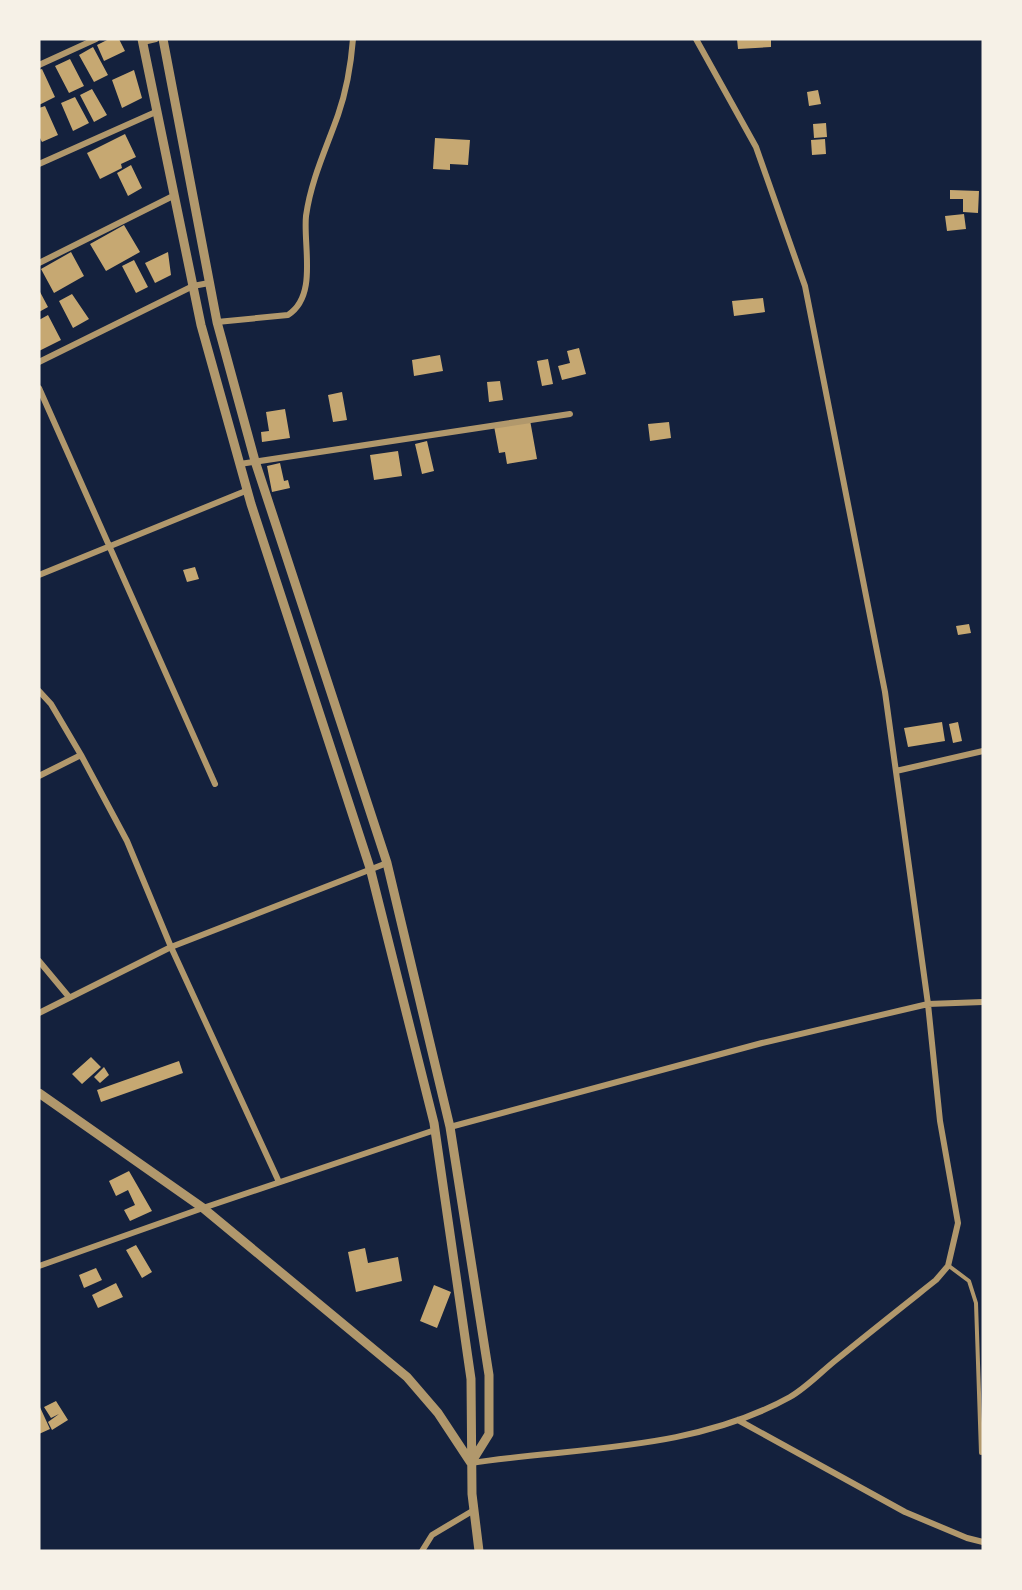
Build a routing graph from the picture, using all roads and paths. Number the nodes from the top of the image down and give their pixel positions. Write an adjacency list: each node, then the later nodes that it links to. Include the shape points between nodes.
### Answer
1 (96, 39): 7 (street)
2 (156, 39): 6 (street)
3 (163, 39): 12 (street)
4 (353, 39): 14 (street, via 339,113 308,200 306,286 301,302 288,315)
5 (696, 39): 26 (street, via 756,147 806,286 885,692)
6 (143, 40): 8 (street)
7 (39, 65)
8 (158, 111): 9 (street); 10 (street)
9 (39, 164)
10 (175, 195): 11 (street); 13 (street)
11 (39, 263)
12 (209, 283): 13 (street); 14 (street)
13 (193, 286): 15 (street); 19 (street)
14 (217, 322): 18 (street)
15 (39, 362)
16 (39, 388): 21 (street)
17 (570, 414): 18 (street)
18 (255, 460): 19 (street); 29 (street)
19 (240, 464): 20 (street)
20 (248, 490): 21 (street); 30 (street)
21 (110, 547): 22 (street); 28 (street)
22 (39, 574)
23 (39, 692): 25 (street, via 51,704)
24 (983, 751): 26 (street)
25 (81, 755): 27 (street); 31 (street, via 127,841)
26 (896, 771): 35 (street)
27 (39, 776)
28 (215, 784)
29 (387, 863): 30 (street); 38 (street)
30 (370, 868): 31 (street); 39 (street)
31 (171, 947): 33 (street); 40 (street)
32 (39, 960): 33 (street)
33 (69, 997): 36 (street)
34 (983, 1002): 35 (street)
35 (928, 1004): 38 (street, via 762,1043); 43 (street, via 940,1121 958,1223)
36 (39, 1013)
37 (39, 1093): 41 (street)
38 (450, 1127): 46 (street, via 489,1376 489,1434)
39 (435, 1130): 40 (street); 46 (street, via 471,1379)
40 (279, 1182): 41 (street)
41 (203, 1208): 42 (street); 46 (street, via 407,1377 438,1413)
42 (39, 1266)
43 (948, 1266): 44 (street, via 936,1280 791,1396); 45 (lane, via 969,1281 976,1303)
44 (738, 1420): 46 (street, via 682,1436 585,1452 511,1456); 48 (street, via 905,1512)
45 (981, 1454)
46 (471, 1463): 47 (street)
47 (474, 1510): 49 (street, via 432,1535); 50 (street)
48 (983, 1542)
49 (422, 1551)
50 (479, 1551)

